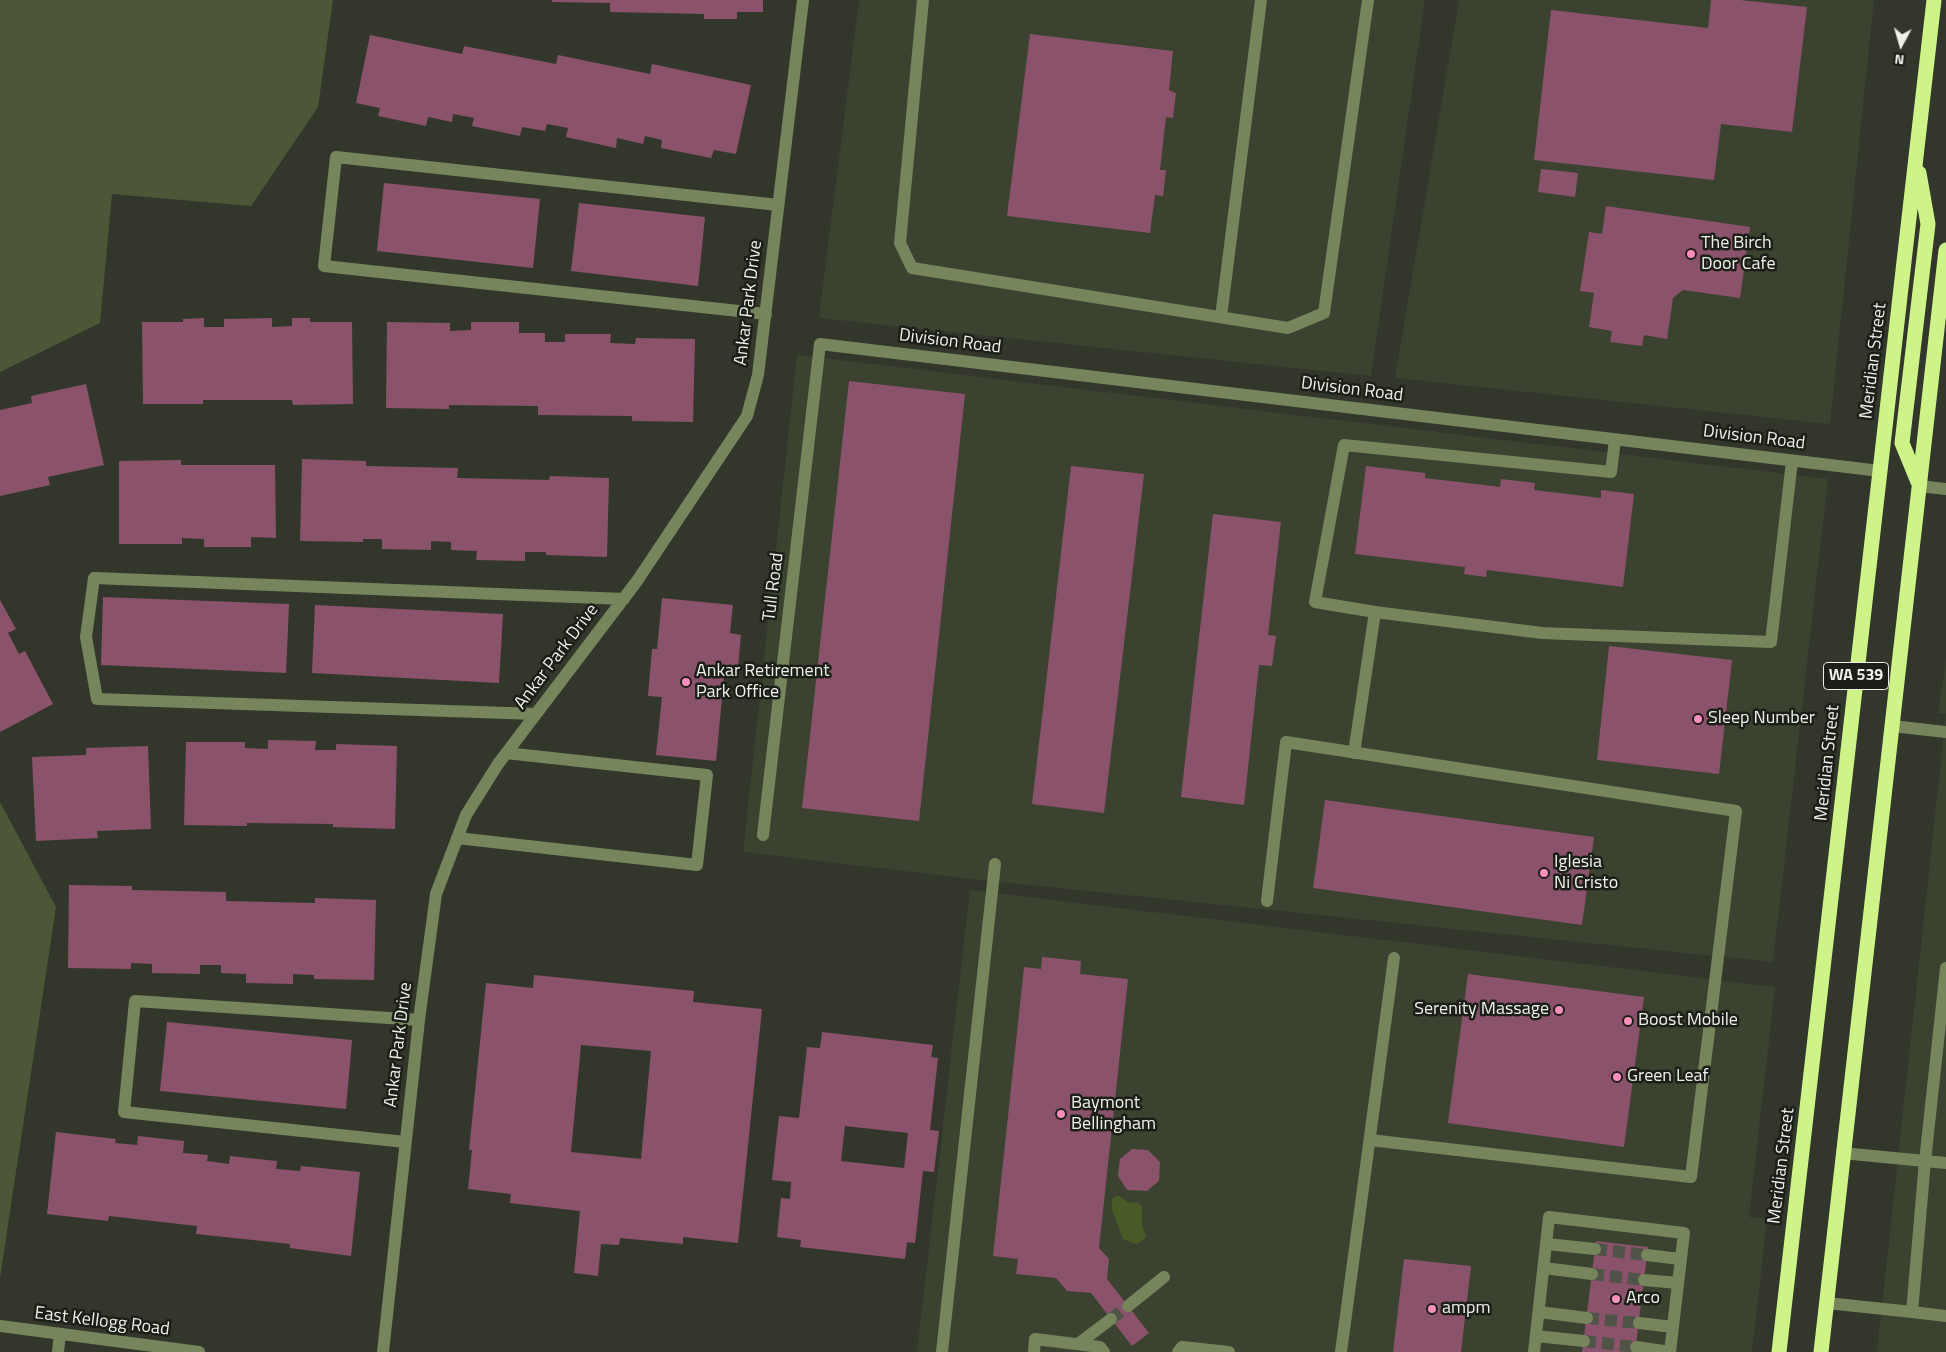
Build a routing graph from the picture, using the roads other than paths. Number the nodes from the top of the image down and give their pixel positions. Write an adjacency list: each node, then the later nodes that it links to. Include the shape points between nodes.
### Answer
1 (802, 0): 7 (street, Ankar Park Drive)
2 (922, 0): 10 (street, via 900,243 912,268)
3 (1261, 0): 10 (street)
4 (1368, 0): 10 (street, via 1324,313 1288,328)
5 (1934, 0): 6 (highway, Meridian Street / WA 539)
6 (1916, 156): 14 (highway, Meridian Street / WA 539); 15 (highway, via 1928,224 1902,443)
7 (778, 205): 9 (street, Ankar Park Drive); 9 (street, via 336,157 324,266)
8 (1946, 250): 15 (highway, WA 539)
9 (766, 314): 17 (street, Ankar Park Drive, via 758,375 747,416)
10 (1221, 317)
11 (820, 344): 12 (street, Division Road); 24 (street, Tull Road)
12 (1615, 440): 13 (street, Division Road); 18 (street, via 1612,472 1344,445 1315,602)
13 (1792, 460): 14 (street, Division Road); 18 (street, via 1771,642 1542,633)
14 (1880, 471): 71 (highway, Meridian Street / WA 539)
15 (1919, 486): 16 (street); 20 (highway, WA 539)
16 (1946, 489)
17 (624, 599): 19 (street, Ankar Park Drive); 19 (street, via 94,578 86,637 97,699)
18 (1375, 612): 23 (street)
19 (536, 714): 22 (street, Ankar Park Drive)
20 (1892, 726): 21 (street); 33 (highway, WA 539)
21 (1946, 732)
22 (506, 753): 25 (street, Ankar Park Drive, via 466,815); 25 (street, via 707,775 697,865)
23 (1354, 753): 27 (street, via 1286,742); 31 (street, via 1736,811 1691,1177)
24 (763, 835)
25 (457, 838): 30 (street, Ankar Park Drive, via 436,894)
26 (995, 864): 63 (street)
27 (1267, 901)
28 (1394, 958): 31 (street)
29 (1946, 968): 34 (street)
30 (419, 1020): 32 (street, Ankar Park Drive); 32 (street, via 135,1001 124,1112)
31 (1370, 1140): 68 (street)
32 (405, 1142): 62 (street, Ankar Park Drive)
33 (1842, 1153): 34 (street); 45 (highway, WA 539)
34 (1925, 1161): 35 (street); 48 (street)
35 (1946, 1163)
36 (1547, 1244): 37 (street); 39 (street, via 1550,1217 1684,1233); 40 (street)
37 (1595, 1249)
38 (1647, 1255): 39 (street)
39 (1680, 1259): 44 (street)
40 (1544, 1268): 41 (street); 47 (street)
41 (1592, 1274)
42 (1164, 1278): 46 (street)
43 (1644, 1280): 44 (street)
44 (1678, 1283): 54 (street)
45 (1827, 1303): 48 (street); 72 (highway, WA 539)
46 (1128, 1306)
47 (1539, 1312): 50 (street); 56 (street)
48 (1912, 1312): 49 (street)
49 (1946, 1316)
50 (1587, 1318)
51 (1111, 1319): 58 (street)
52 (1639, 1323): 54 (street)
53 (0, 1326): 55 (street, East Kellogg Road)
54 (1673, 1327): 70 (street)
55 (60, 1334): 60 (street); 61 (street, East Kellogg Road)
56 (1536, 1336): 57 (street); 69 (street)
57 (1584, 1341)
58 (1078, 1344): 64 (street, via 1035,1338); 65 (street, via 1100,1347)
59 (1636, 1347): 70 (street)
60 (58, 1352)
61 (199, 1352)
62 (383, 1352)
63 (942, 1352)
64 (1034, 1352)
65 (1104, 1352)
66 (1178, 1352): 67 (street, via 1182,1347)
67 (1229, 1352)
68 (1341, 1352)
69 (1534, 1352)
70 (1670, 1352)
71 (1779, 1352)
72 (1821, 1352)

